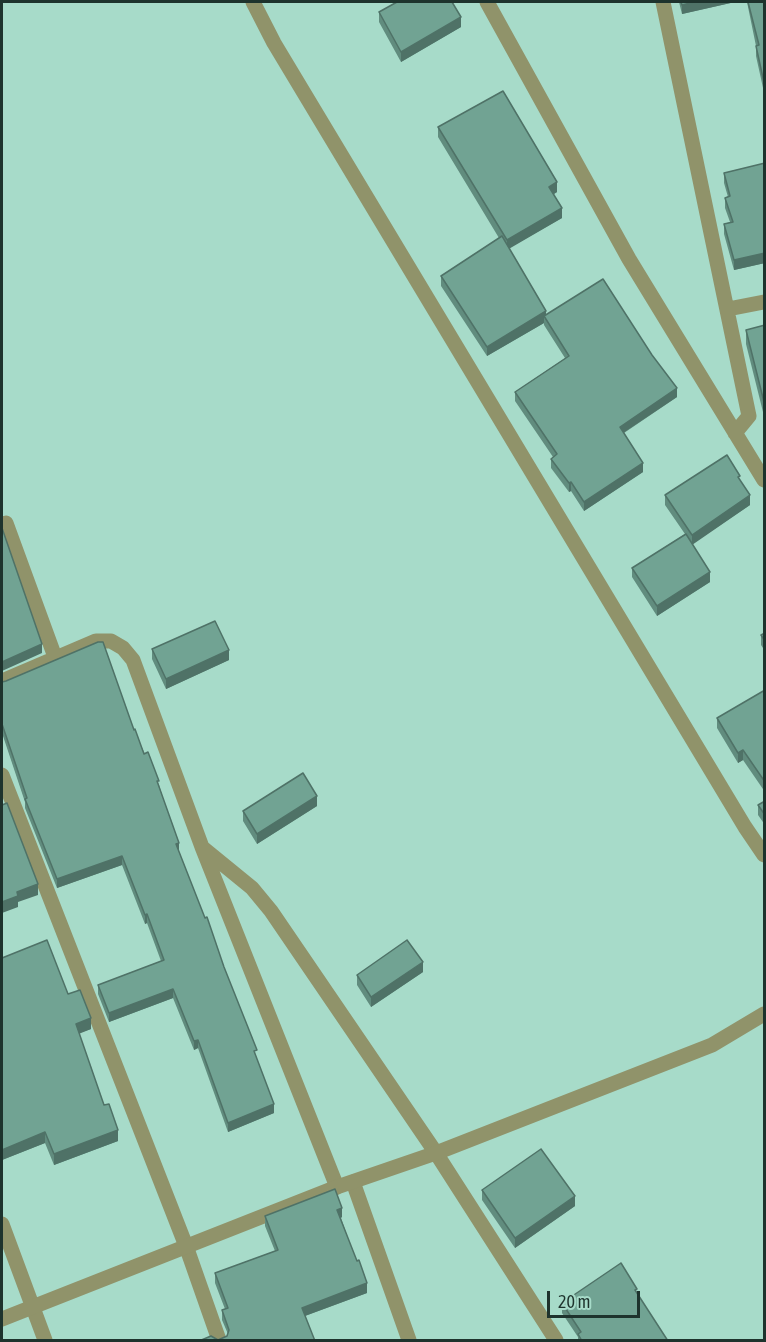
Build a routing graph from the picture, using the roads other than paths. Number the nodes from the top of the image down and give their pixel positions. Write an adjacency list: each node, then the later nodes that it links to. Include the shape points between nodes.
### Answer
1 (253, 2): 13 (street, via 274,43)
2 (487, 2): 6 (street, via 629,259)
3 (663, 2): 5 (street)
4 (765, 302): 5 (street)
5 (728, 309): 6 (street, via 749,416)
6 (735, 433): 7 (street)
7 (765, 480)
8 (6, 523): 9 (street)
9 (55, 657): 10 (street); 12 (street, via 96,641 111,641 133,660)
10 (2, 681)
11 (2, 775): 19 (street)
12 (202, 847): 15 (street, via 252,888 271,910); 17 (street)
13 (765, 855)
14 (765, 1014): 15 (street, via 712,1045)
15 (436, 1153): 16 (street); 25 (street)
16 (353, 1182): 17 (street); 24 (street)
17 (337, 1187): 19 (street)
18 (2, 1224): 20 (street)
19 (186, 1246): 20 (street); 23 (street)
20 (33, 1306): 21 (street); 22 (street)
21 (2, 1319)
22 (45, 1341)
23 (219, 1341)
24 (409, 1341)
25 (556, 1341)

